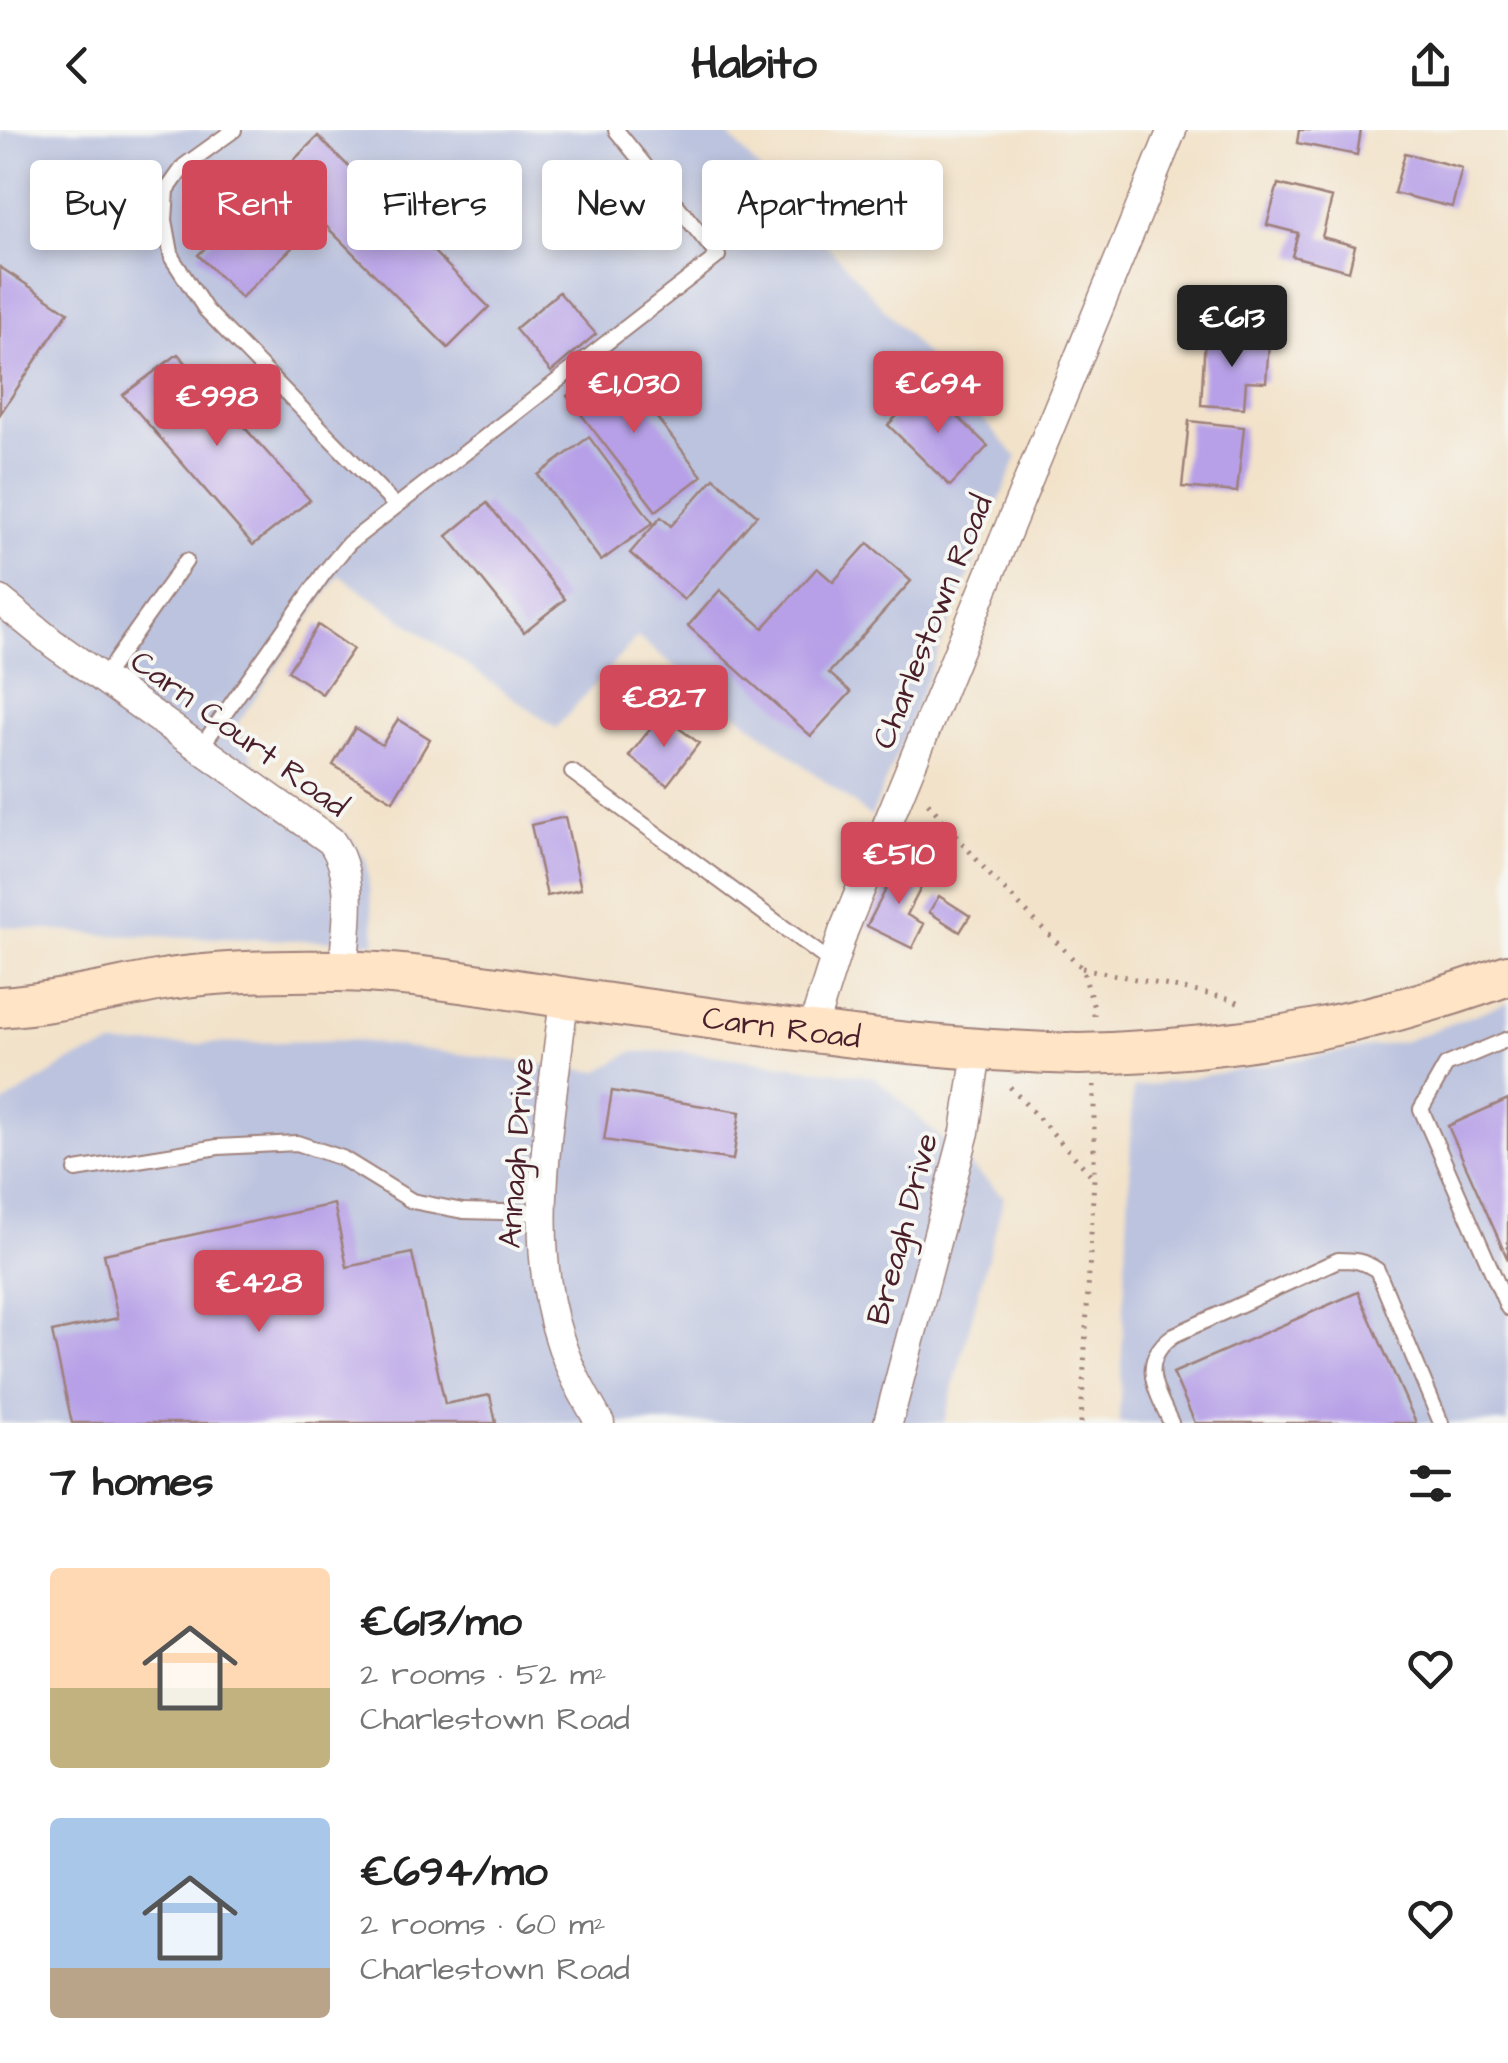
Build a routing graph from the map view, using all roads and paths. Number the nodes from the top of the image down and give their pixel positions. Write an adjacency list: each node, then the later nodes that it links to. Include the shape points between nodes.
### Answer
1 (234, 130): 4 (lane, via 184,166 167,190 172,258 206,310)
2 (616, 130): 4 (lane, via 718,256)
3 (1172, 130): 10 (street, Charlestown Road)
4 (396, 506): 8 (lane, via 324,573)
5 (186, 562): 7 (lane)
6 (0, 600): 7 (street, Carn Court Road)
7 (103, 678): 8 (street, Carn Court Road)
8 (201, 747): 12 (street, Carn Court Road, via 314,826 341,854 347,881)
9 (572, 772): 10 (lane)
10 (832, 963): 19 (street, Charlestown Road)
11 (1082, 968): 17 (path, via 1232,999)
12 (342, 971): 14 (main road, Carn Road); 15 (main road, Carn Road, via 160,981)
13 (1508, 975): 21 (main road, Carn Road, via 1296,1035 1181,1050)
14 (564, 997): 19 (main road, Carn Road); 24 (street, Annagh Drive)
15 (48, 1004): 16 (main road, Carn Road); 18 (main road, Carn Road)
16 (0, 1007)
17 (1248, 1008)
18 (0, 1030)
19 (812, 1033): 21 (main road, Carn Road)
20 (1508, 1039): 25 (lane, via 1446,1065 1421,1108)
21 (977, 1052): 23 (path); 27 (street, Breagh Drive, via 965,1132)
22 (76, 1170): 24 (lane, via 218,1147 296,1143 342,1158 412,1202)
23 (1094, 1178)
24 (543, 1213): 26 (street, Annagh Drive, via 546,1286 559,1340)
25 (1508, 1308)
26 (600, 1423)
27 (888, 1423)
28 (1170, 1423): 29 (lane, via 1152,1372 1160,1344 1338,1260 1366,1262 1377,1270)
29 (1441, 1423)

